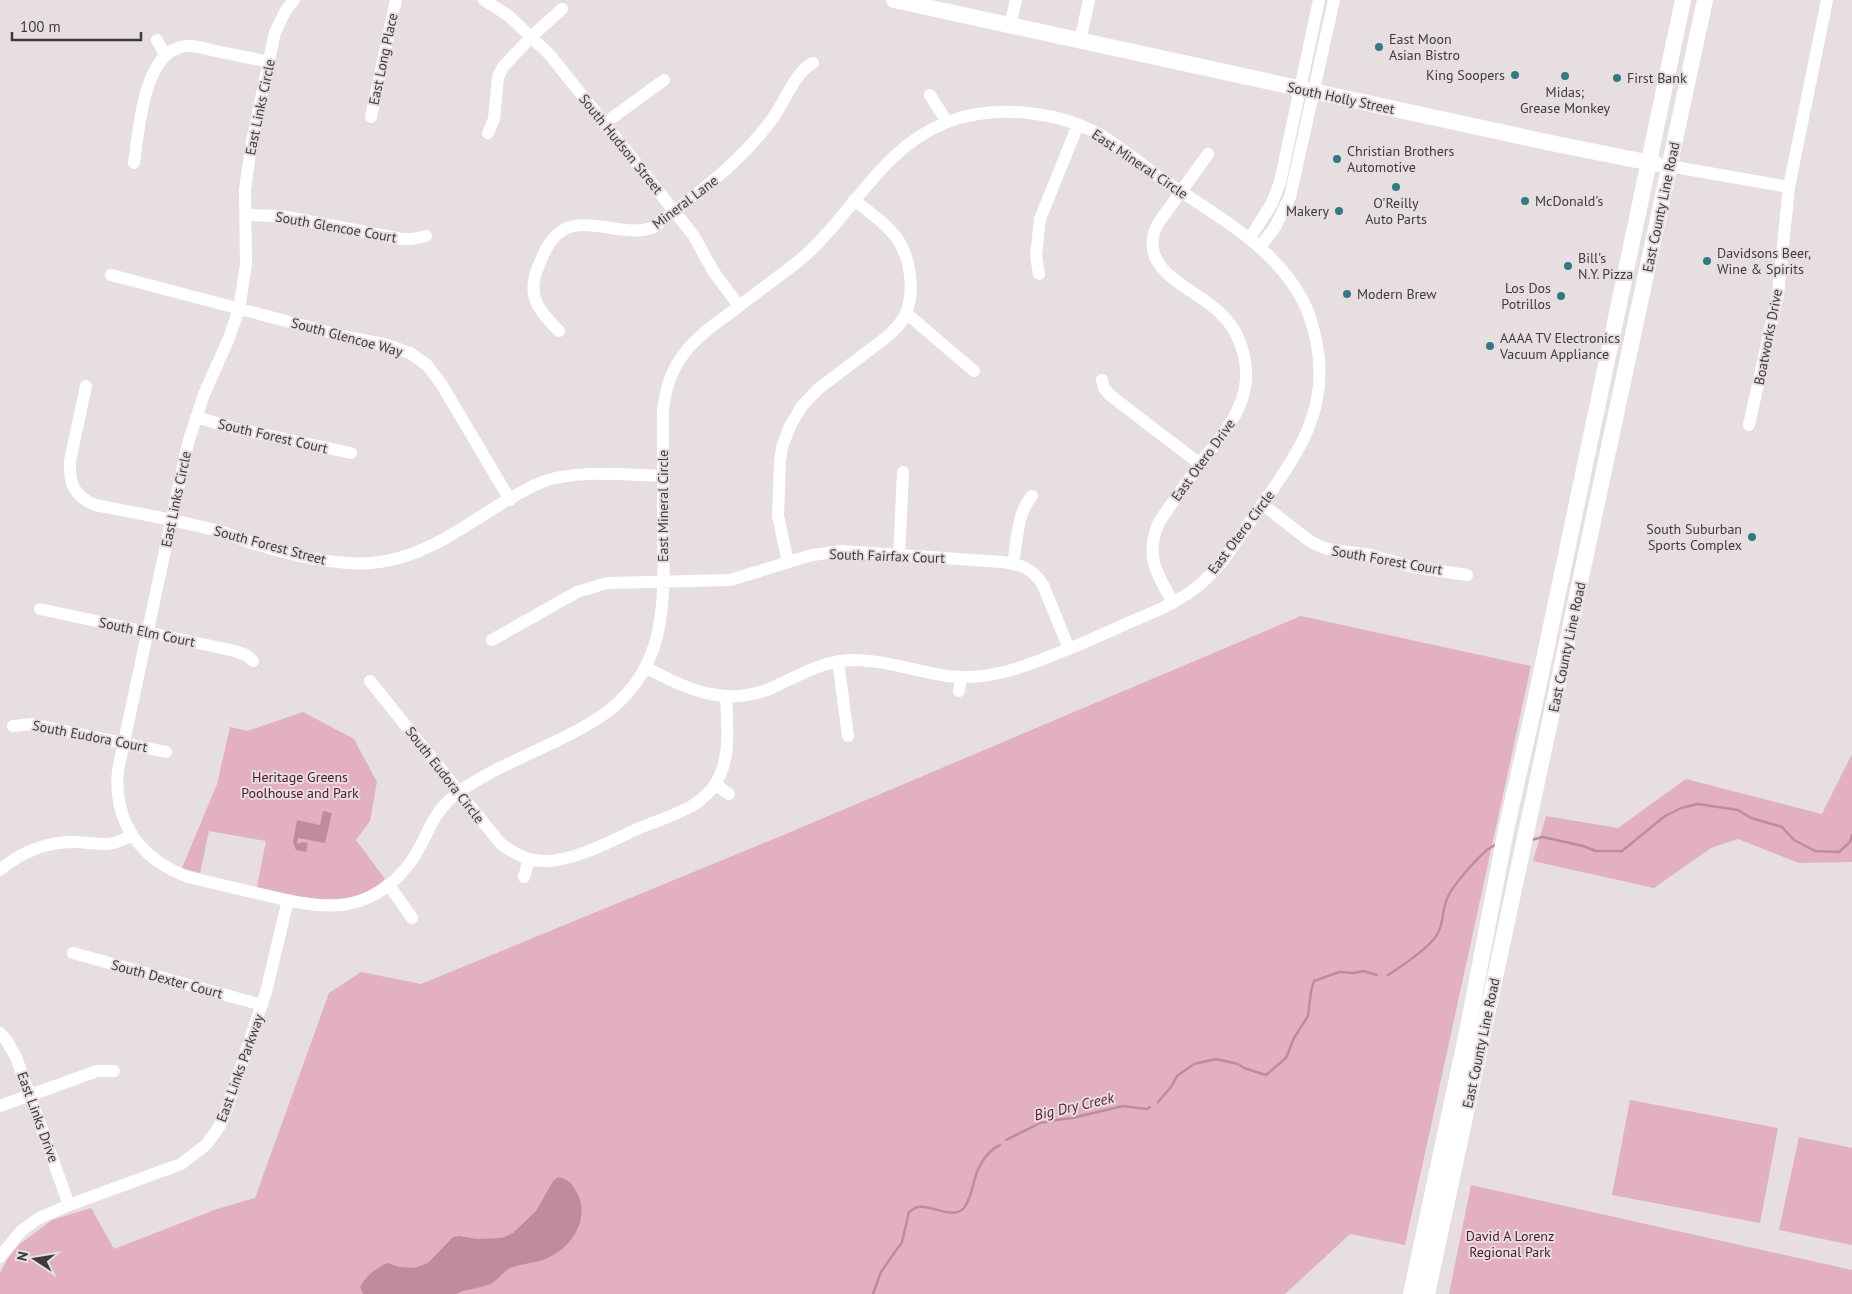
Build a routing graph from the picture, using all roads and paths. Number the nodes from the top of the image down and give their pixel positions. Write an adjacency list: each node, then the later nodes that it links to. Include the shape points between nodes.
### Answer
1 (294, 0): 18 (street, East Links Circle, via 278,26)
2 (396, 0): 23 (street, East Long Place)
3 (484, 0): 14 (street, South Hudson Street)
4 (894, 0): 13 (main road, South Holly Street)
5 (1016, 0): 13 (street)
6 (1089, 0): 16 (street)
7 (1318, 0): 21 (street)
8 (1334, 0): 21 (street)
9 (1683, 0): 30 (main road, East County Line Road)
10 (1705, 0): 31 (main road, East County Line Road)
11 (1827, 0): 32 (street, Boatworks Drive)
12 (562, 9): 14 (street)
13 (1010, 25): 16 (main road, South Holly Street)
14 (532, 36): 25 (street, South Hudson Street); 27 (street, via 500,72 494,118)
15 (157, 40): 17 (street)
16 (1080, 41): 21 (main road, South Holly Street)
17 (165, 55): 18 (street, via 178,48 194,46); 29 (street, via 150,81)
18 (269, 62): 36 (street, East Links Circle, via 249,161)
19 (813, 63): 35 (street, Mineral Lane, via 800,72 784,102 748,149)
20 (664, 80): 25 (street)
21 (1306, 90): 30 (main road, South Holly Street); 38 (street, via 1277,192); 39 (street, via 1290,197 1275,227)
22 (930, 95): 24 (street)
23 (371, 117)
24 (947, 122): 26 (street, East Mineral Circle, via 988,113 1020,113); 34 (street, East Mineral Circle, via 918,137 891,157)
25 (605, 123): 35 (street, South Hudson Street)
26 (1078, 125): 33 (street, East Mineral Circle, via 1106,139); 40 (street, via 1040,219 1036,255)
27 (488, 133)
28 (1208, 154): 33 (street, East Otero Drive)
29 (134, 163)
30 (1647, 164): 31 (main road, South Holly Street); 49 (main road, East County Line Road)
31 (1669, 166): 32 (street, South Holly Street); 62 (main road, East County Line Road)
32 (1789, 188): 51 (street, Boatworks Drive, via 1778,294)
33 (1181, 192): 38 (street, East Mineral Circle); 53 (street, East Otero Drive, via 1156,227 1154,254 1166,273 1219,311 1229,323 1241,344 1246,369 1245,388 1238,410)
34 (854, 200): 42 (street, East Mineral Circle, via 820,242); 44 (street, via 891,230 903,250 911,281)
35 (674, 211): 42 (street, South Hudson Street); 45 (street, Mineral Lane, via 647,230 578,225 553,238 535,276 534,296 541,312)
36 (246, 215): 37 (street, South Glencoe Court, via 281,216 402,239); 43 (street, East Links Circle, via 246,265)
37 (426, 236)
38 (1250, 238): 39 (street, East Mineral Circle)
39 (1260, 247): 60 (street, East Otero Circle, via 1283,270 1305,304 1318,348 1320,376 1316,408 1305,438)
40 (1039, 274)
41 (111, 276): 43 (street, South Glencoe Way)
42 (739, 306): 55 (street, East Mineral Circle, via 688,348 671,376 663,411)
43 (239, 308): 50 (street, East Links Circle); 59 (street, South Glencoe Way, via 386,345 418,358 442,384)
44 (906, 313): 46 (street); 64 (street, via 888,336 809,398 790,426 782,447 778,516)
45 (558, 331)
46 (974, 371)
47 (1102, 380): 53 (street, via 1111,396)
48 (86, 386): 56 (street, via 70,461)
49 (1601, 392): 62 (main road, via 1606,402 1595,455); 102 (main road, East County Line Road, via 1506,830)
50 (196, 417): 52 (street, South Forest Court); 61 (street, East Links Circle)
51 (1749, 425)
52 (351, 453)
53 (1200, 464): 68 (street, East Otero Drive, via 1158,522 1154,533 1153,563)
54 (903, 472): 63 (street)
55 (662, 476): 59 (street, South Forest Street, via 562,477 542,482); 67 (street, East Mineral Circle)
56 (74, 490): 58 (street); 61 (street, South Forest Street, via 95,505)
57 (1032, 496): 65 (street, via 1022,514)
58 (63, 497)
59 (510, 500): 61 (street, South Forest Street, via 420,550 392,560 366,564 328,562)
60 (1262, 504): 66 (street, South Forest Court, via 1304,537 1327,549); 68 (street, East Otero Circle, via 1212,572 1195,589)
61 (171, 520): 70 (street, East Links Circle)
62 (1594, 522): 103 (main road, East County Line Road)
63 (899, 555): 64 (street, South Fairfax Court, via 842,552 812,555); 65 (street, South Fairfax Court)
64 (788, 562): 67 (street, South Fairfax Court, via 730,580)
65 (1013, 563): 72 (street, South Fairfax Court, via 1027,568 1038,578)
66 (1467, 575)
67 (664, 582): 71 (street, South Fairfax Court, via 617,582 593,586); 75 (street, East Mineral Circle, via 660,630)
68 (1173, 603): 72 (street, East Otero Circle)
69 (40, 609): 70 (street, South Elm Court)
70 (148, 632): 73 (street, South Elm Court, via 235,651); 82 (street, East Links Circle)
71 (492, 640)
72 (1069, 649): 76 (street, East Otero Circle, via 1009,672)
73 (253, 661)
74 (838, 661): 76 (street, East Otero Circle, via 869,661); 79 (street, East Otero Circle, via 816,666 768,690 746,696); 81 (street)
75 (645, 667): 79 (street, East Otero Circle, via 688,689); 85 (street, East Mineral Circle, via 632,687 596,720)
76 (961, 677): 78 (street)
77 (370, 681): 85 (street, South Eudora Circle)
78 (959, 691)
79 (726, 696): 84 (street, South Eudora Circle, via 726,754)
80 (13, 726): 82 (street, South Eudora Court, via 32,724)
81 (848, 736)
82 (124, 742): 83 (street, South Eudora Court); 87 (street, East Links Circle, via 118,770 118,794)
83 (166, 752)
84 (715, 784): 86 (street); 88 (street, South Eudora Circle, via 704,798 688,808 574,856 554,860)
85 (460, 792): 88 (street, South Eudora Circle, via 500,843); 91 (street, East Mineral Circle, via 440,809 414,858)
86 (729, 794)
87 (132, 835): 89 (street, via 107,845 76,842 43,846); 92 (street, East Links Circle, via 152,859 172,871)
88 (528, 859): 90 (street)
89 (0, 870)
90 (524, 877)
91 (389, 885): 92 (street, East Mineral Circle, via 368,897 338,906 316,906); 93 (street)
92 (288, 900): 95 (street, East Links Parkway)
93 (412, 918)
94 (73, 953): 95 (street, South Dexter Court)
95 (262, 1005): 100 (street, East Links Parkway, via 225,1114 206,1145 181,1164)
96 (0, 1033): 98 (street, East Links Drive, via 16,1057)
97 (114, 1072): 98 (street, via 97,1071)
98 (30, 1096): 99 (street); 100 (street, East Links Drive)
99 (0, 1106)
100 (69, 1205): 101 (street, East Links Parkway, via 29,1224)
101 (2, 1250)
102 (1411, 1294)
103 (1427, 1294)

